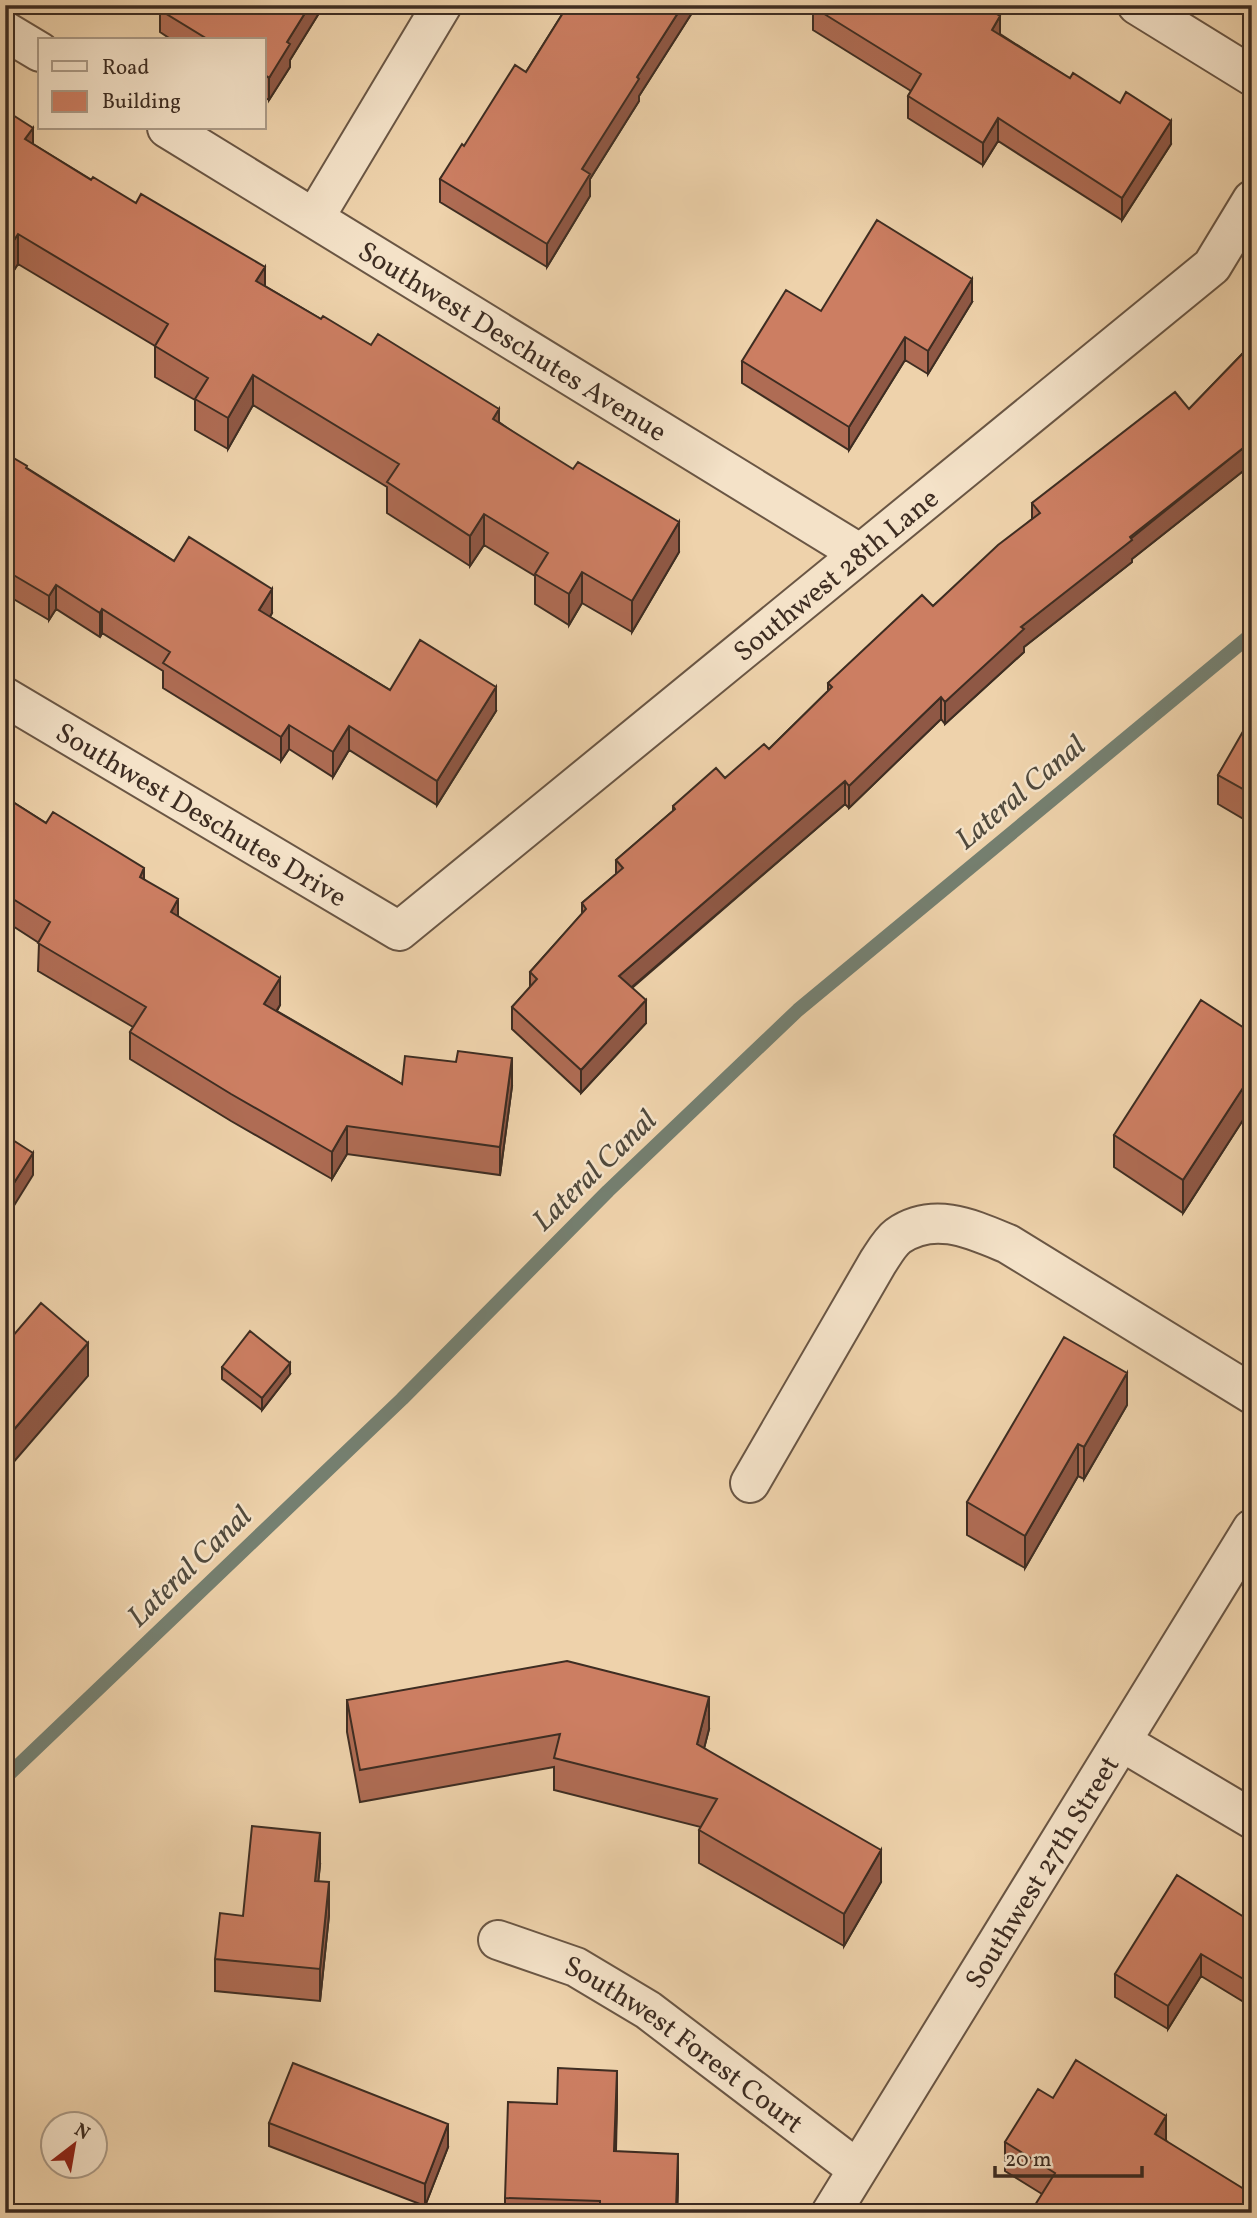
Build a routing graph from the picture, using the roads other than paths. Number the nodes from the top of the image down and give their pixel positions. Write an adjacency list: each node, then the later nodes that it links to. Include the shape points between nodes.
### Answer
1 (442, 5): 8 (street)
2 (1137, 5): 5 (street)
3 (5, 30): 4 (street)
4 (38, 50)
5 (1252, 76)
6 (170, 130): 8 (street, Southwest Deschutes Avenue)
7 (1252, 200): 9 (street, Southwest 28th Lane, via 1212,267)
8 (315, 217): 9 (street, Southwest Deschutes Avenue)
9 (859, 553): 11 (street, Southwest 28th Lane)
10 (5, 697): 11 (street, Southwest Deschutes Drive)
11 (399, 931)
12 (1252, 1394): 13 (street, via 1008,1244 945,1223 917,1226 896,1237 877,1262)
13 (750, 1483)
14 (1252, 1529): 15 (street, Southwest 27th Street)
15 (1122, 1742): 16 (street); 18 (street, Southwest 27th Street)
16 (1252, 1819)
17 (498, 1940): 18 (street, Southwest Forest Court, via 576,1967 648,2010)
18 (857, 2169): 19 (street, Southwest 27th Street)
19 (831, 2213)

